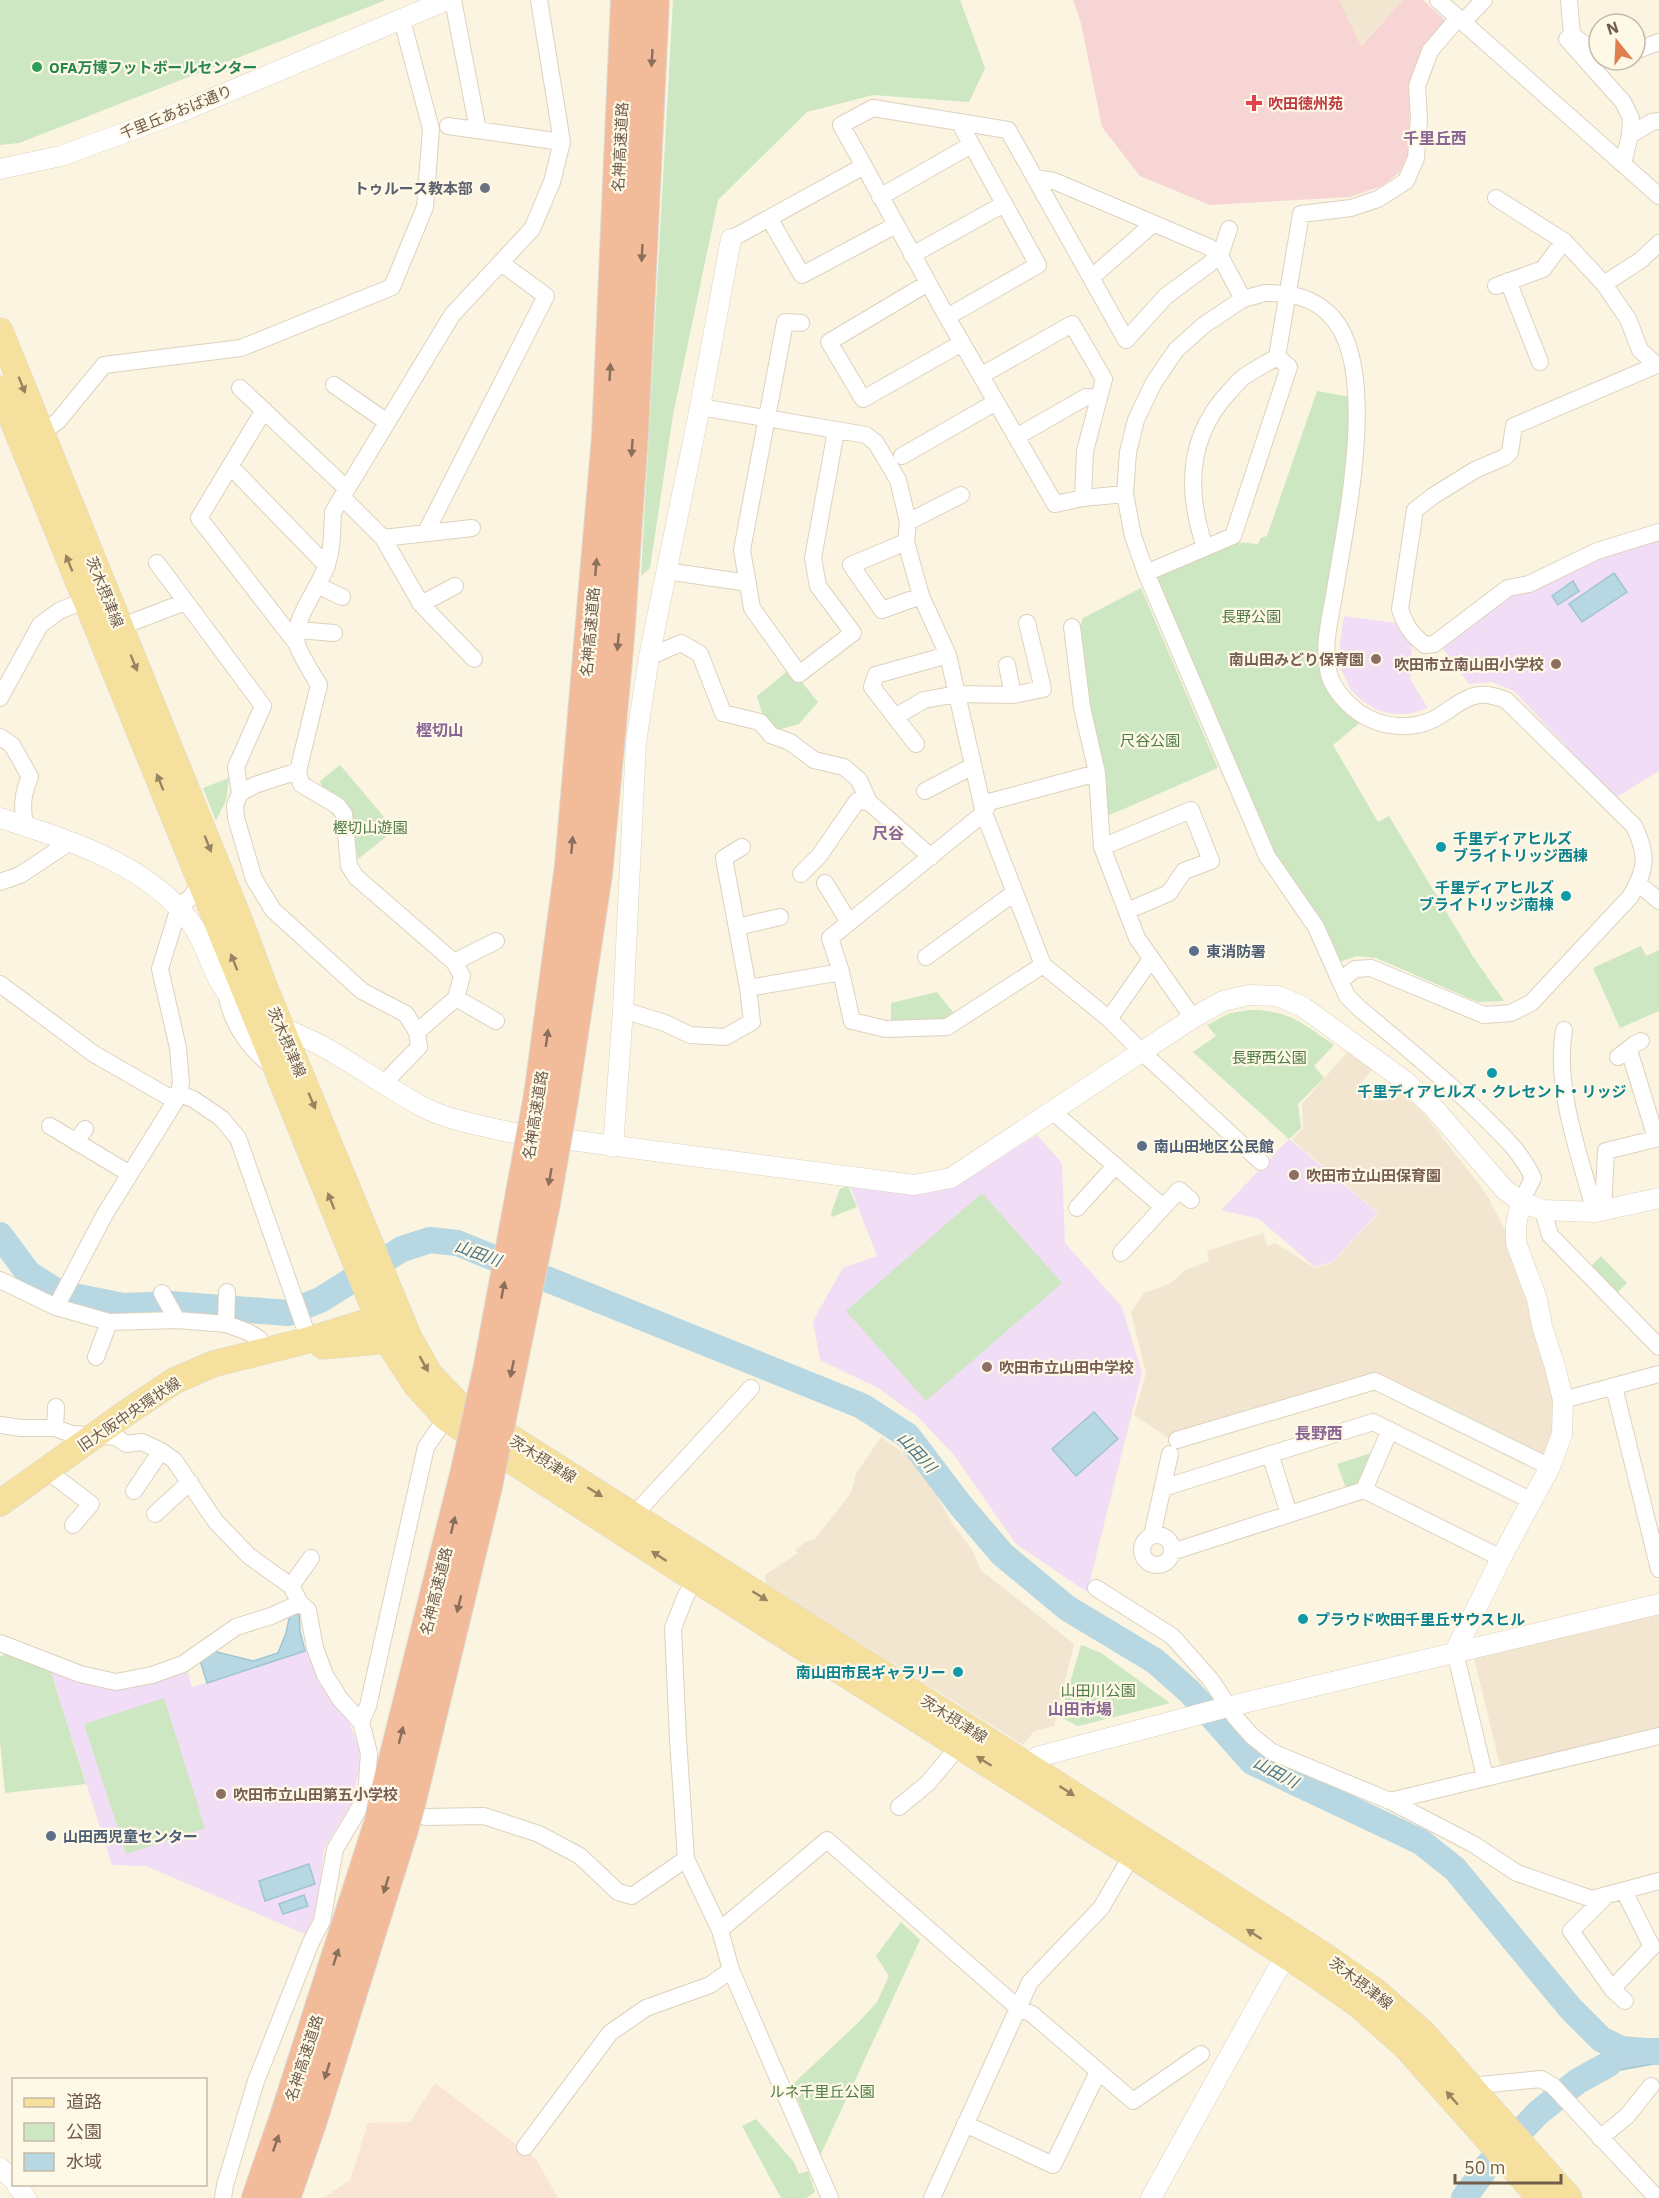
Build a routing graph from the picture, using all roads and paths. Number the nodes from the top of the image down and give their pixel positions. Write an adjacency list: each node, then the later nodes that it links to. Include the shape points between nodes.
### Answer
1 (447, 0): 9 (street, 千里丘あおば通り)
2 (453, 0): 16 (street)
3 (539, 0): 18 (street)
4 (626, 0): 152 (highway, 名神高速道路, one-way to 4, via 606,448)
5 (654, 0): 152 (highway, 名神高速道路, one-way to 152, via 633,434 597,874)
6 (1438, 0): 10 (street)
7 (1484, 0): 10 (street)
8 (1569, 0): 11 (street)
9 (402, 20): 22 (street, 千里丘あおば通り, via 82,149); 62 (street, via 431,129 425,207 393,287 241,348 104,365 58,421)
10 (1461, 20): 20 (street); 41 (street, via 1430,51 1418,86 1416,158 1406,181 1378,199 1351,208 1301,214)
11 (1572, 35): 12 (street); 17 (street, via 1567,39 1623,102 1631,118)
12 (1587, 46)
13 (1659, 121): 17 (street)
14 (959, 122): 19 (street); 21 (street, via 873,108 841,125); 23 (street, via 1008,130)
15 (448, 126): 16 (street)
16 (478, 130): 18 (street)
17 (1630, 135): 20 (street)
18 (562, 142): 37 (street, via 552,182 532,229)
19 (971, 145): 25 (street); 27 (street)
20 (1623, 164): 24 (street)
21 (864, 166): 25 (street); 28 (street)
22 (0, 169)
23 (1036, 178): 29 (street, via 1054,181); 38 (street)
24 (1659, 196)
25 (880, 197): 30 (street)
26 (1496, 198): 33 (street)
27 (1004, 204): 35 (street); 43 (street, via 1038,265)
28 (769, 218): 30 (street, via 802,275); 32 (street)
29 (1153, 224): 36 (street, via 1209,247); 38 (street)
30 (896, 225): 35 (street)
31 (1229, 229): 36 (street)
32 (731, 239): 56 (street)
33 (1564, 241): 40 (street); 48 (street, via 1543,269 1502,283 1525,342)
34 (1659, 243): 40 (street)
35 (912, 255): 39 (street)
36 (1220, 256): 38 (street, via 1166,296 1126,340); 42 (street)
37 (501, 263): 59 (street, via 452,315); 71 (street, via 546,296)
38 (1092, 278)
39 (928, 283): 43 (street); 46 (street, via 829,342 863,399)
40 (1604, 284): 49 (street, via 1628,319 1640,350)
41 (1288, 293): 42 (street, via 1265,293); 47 (street); 120 (street, via 1308,299 1329,313 1344,334 1351,356 1356,451 1327,638 1328,670 1341,697 1374,722 1391,726 1434,720 1470,697 1488,694 1506,700 1634,826 1645,865)
42 (1243, 299): 66 (street, via 1176,350 1152,384 1136,420 1128,452)
43 (947, 317): 46 (street)
44 (801, 323): 58 (street, via 784,321)
45 (0, 331): 62 (main road, 茨木摂津線, one-way to 62)
46 (962, 343): 50 (street)
47 (1277, 357): 75 (street, via 1289,368 1233,536); 75 (street, via 1244,377 1216,406 1199,441 1193,467 1193,501)
48 (1540, 362)
49 (1658, 364): 72 (street, via 1515,426 1510,452 1505,457 1475,470 1416,510 1400,609 1404,622 1415,638 1425,645 1434,644 1508,588 1530,584 1597,551)
50 (982, 375): 54 (street, via 1072,324 1104,379); 55 (street)
51 (334, 385): 59 (street)
52 (240, 388): 57 (street)
53 (0, 389): 62 (main road, 茨木摂津線)
54 (1098, 398): 61 (street, via 1086,397); 68 (street, via 1085,451)
55 (996, 402): 61 (street); 63 (street)
56 (700, 407): 58 (street); 78 (street)
57 (264, 410): 64 (street); 65 (street)
58 (767, 418): 60 (street); 80 (street, via 742,550)
59 (387, 422): 65 (street)
60 (836, 431): 69 (street, via 866,435 876,443 898,480); 80 (street, via 813,558 818,586 853,633 799,674 752,608)
61 (1016, 437): 68 (street, via 1054,504)
62 (31, 438): 83 (main road, 茨木摂津線)
63 (902, 456)
64 (230, 466): 77 (street); 92 (street, via 199,518)
65 (344, 493): 73 (street); 77 (street, via 333,512)
66 (1125, 494): 68 (street); 79 (street, via 1132,536)
67 (962, 495): 69 (street)
68 (1083, 498)
69 (908, 522): 74 (street)
70 (472, 528): 71 (street)
71 (426, 532): 73 (street)
72 (1659, 532)
73 (383, 538): 87 (street)
74 (906, 542): 84 (street); 84 (street, via 851,565 882,610)
75 (1205, 547): 79 (street)
76 (157, 563): 86 (street)
77 (327, 566): 81 (street)
78 (666, 571): 80 (street); 94 (street)
79 (1146, 573): 134 (street, via 1267,856 1316,927)
80 (748, 583)
81 (319, 586): 85 (street); 92 (street, via 300,616)
82 (455, 586): 87 (street)
83 (95, 596): 89 (main road, 茨木摂津線); 99 (street, via 59,611 40,625); 118 (main road, 茨木摂津線, one-way to 83)
84 (921, 596): 93 (street)
85 (342, 597)
86 (185, 602): 89 (street); 107 (street, via 263,706 236,767)
87 (421, 604): 95 (street)
88 (1027, 624): 98 (street, via 1043,689)
89 (120, 627): 144 (main road, 茨木摂津線, one-way to 144)
90 (1072, 627): 105 (street, via 1082,707)
91 (334, 633): 92 (street)
92 (298, 637): 104 (street, via 319,685)
93 (948, 655): 97 (street); 100 (street, via 876,675 872,687)
94 (649, 657): 108 (street, via 681,643 700,654 723,713 760,723 771,735 790,742 814,760 844,767 859,780); 139 (street, via 636,742)
95 (474, 659)
96 (1007, 665): 98 (street)
97 (957, 694): 98 (street); 100 (street, via 924,700); 103 (street)
98 (1013, 695)
99 (0, 698)
100 (895, 717): 102 (street)
101 (0, 737): 111 (street, via 12,746 30,777 23,791)
102 (916, 744)
103 (973, 766): 106 (street); 109 (street)
104 (298, 771): 107 (street); 131 (street, via 301,784 338,806 344,814 349,866 356,877)
105 (1097, 773): 109 (street, via 989,802); 113 (street)
106 (926, 791)
107 (240, 793): 146 (street, via 235,805 236,818 254,879 273,910 362,992 406,1014)
108 (869, 802): 115 (street); 116 (street, via 857,801 819,856)
109 (984, 813): 115 (street); 121 (street)
110 (0, 818): 111 (street)
111 (25, 826): 112 (street)
112 (70, 842): 117 (street, via 20,875); 123 (street, via 105,855)
113 (1102, 847): 124 (street); 124 (street, via 1191,810 1211,861 1184,871 1169,893)
114 (742, 848): 127 (street, via 724,858)
115 (931, 857): 126 (street)
116 (801, 874)
117 (0, 882)
118 (201, 882): 123 (street); 140 (main road, 茨木摂津線, one-way to 118)
119 (825, 883): 126 (street)
120 (1638, 884): 122 (street); 134 (street, via 1531,1003 1511,1013 1484,1015 1371,968 1355,969)
121 (1014, 893): 129 (street); 132 (street)
122 (1659, 901)
123 (179, 907): 137 (street, via 194,926); 151 (street, via 160,969 178,1048)
124 (1126, 911): 130 (street)
125 (780, 917): 127 (street)
126 (849, 922): 133 (street, via 830,938)
127 (737, 927): 136 (street)
128 (496, 941): 131 (street)
129 (926, 957)
130 (1151, 959): 141 (street); 142 (street)
131 (454, 962): 138 (street, via 462,976)
132 (1043, 965): 133 (street, via 947,1028 886,1029 852,1021); 142 (street)
133 (840, 972): 136 (street)
134 (1340, 981): 162 (street, via 1347,996 1360,1009 1450,1085 1525,1160 1533,1178)
135 (0, 984): 151 (street, via 94,1054 167,1096)
136 (748, 988): 139 (street, via 752,1022 726,1037 690,1035)
137 (226, 993): 140 (street); 149 (street, via 236,1025 258,1055)
138 (456, 998): 143 (street); 146 (street)
139 (623, 1010): 156 (street)
140 (255, 1014): 144 (street); 149 (main road, 茨木摂津線)
141 (1193, 1018): 148 (street); 162 (street, via 1223,1001 1249,995 1278,996 1304,1007 1433,1107 1505,1190)
142 (1109, 1019): 148 (street)
143 (496, 1021)
144 (281, 1027): 150 (street); 167 (main road, 茨木摂津線, one-way to 167)
145 (1564, 1030): 166 (street, via 1561,1047 1567,1108)
146 (417, 1032): 150 (street, via 418,1047)
147 (1630, 1050): 155 (street)
148 (1142, 1052): 153 (street); 157 (street)
149 (278, 1071): 167 (main road, 茨木摂津線, one-way to 149)
150 (384, 1083): 156 (street, via 423,1107 459,1120 508,1132)
151 (178, 1097): 159 (street); 177 (street, via 193,1099 221,1118 238,1138)
152 (551, 1097): 224 (highway, 名神高速道路, bridge, via 491,1355 476,1479)
153 (1052, 1111): 156 (street, via 951,1178 914,1185); 158 (street)
154 (50, 1126): 159 (street, via 80,1135)
155 (1658, 1138): 166 (street, via 1606,1151)
156 (613, 1147)
157 (1261, 1162)
158 (1115, 1166): 163 (street); 164 (street)
159 (130, 1174): 172 (street)
160 (1659, 1198): 166 (street)
161 (1191, 1200): 163 (street, via 1179,1190)
162 (1521, 1202): 165 (street); 184 (street, via 1516,1243 1537,1299)
163 (1162, 1207): 168 (street)
164 (1077, 1209)
165 (1543, 1210): 166 (street); 178 (street, via 1550,1235)
166 (1599, 1212)
167 (362, 1250): 176 (main road, 茨木摂津線)
168 (1121, 1253)
169 (0, 1280): 172 (street)
170 (227, 1292): 175 (street)
171 (162, 1293): 173 (street)
172 (57, 1307): 174 (street)
173 (177, 1320): 174 (street); 175 (street)
174 (109, 1322): 180 (street)
175 (226, 1324): 179 (street, via 248,1332)
176 (394, 1328): 177 (main road, 旧大阪中央環状線); 179 (main road, 旧大阪中央環状線); 186 (main road, 茨木摂津線, via 416,1385); 203 (main road, 茨木摂津線, one-way to 203, via 459,1405)
177 (306, 1330): 179 (main road, 旧大阪中央環状線)
178 (1659, 1347)
179 (270, 1350): 190 (main road, 旧大阪中央環状線, via 213,1364 174,1381)
180 (96, 1357)
181 (1659, 1374): 182 (street)
182 (1614, 1387): 184 (street); 209 (street)
183 (751, 1388): 203 (street)
184 (1563, 1400): 193 (street, via 1562,1434)
185 (56, 1407): 188 (street)
186 (446, 1418): 210 (main road, 茨木摂津線, one-way to 186); 218 (street, via 426,1447 368,1706)
187 (0, 1425): 188 (street)
188 (55, 1428): 190 (street)
189 (1390, 1430): 192 (street, via 1373,1422); 197 (street); 199 (street)
190 (95, 1435): 191 (street, via 116,1437 126,1443 142,1442); 194 (main road, 旧大阪中央環状線)
191 (161, 1451): 195 (street, via 174,1460); 198 (street)
192 (1270, 1454): 196 (street); 202 (street)
193 (1550, 1467): 196 (street, via 1375,1381 1173,1447); 199 (street)
194 (46, 1470): 200 (main road, 旧大阪中央環状線); 204 (street, via 91,1504)
195 (190, 1482): 201 (street); 211 (street, via 216,1522 249,1556)
196 (1163, 1488): 205 (street)
197 (1364, 1490): 202 (street); 208 (street)
198 (134, 1491)
199 (1532, 1501): 208 (street)
200 (0, 1503)
201 (155, 1514)
202 (1289, 1514): 206 (street)
203 (633, 1516): 210 (main road, 茨木摂津線)
204 (73, 1525)
205 (1152, 1536): 206 (street, via 1167,1538); 206 (street, via 1143,1546 1146,1560 1164,1563)
206 (1172, 1552)
207 (311, 1558): 211 (street)
208 (1500, 1558): 216 (street)
209 (1659, 1569)
210 (702, 1571): 220 (main road, 茨木摂津線); 221 (main road, 茨木摂津線, one-way to 221); 227 (street, via 686,1595 673,1628)
211 (291, 1586): 213 (street)
212 (1096, 1588): 217 (street, via 1172,1636 1211,1680)
213 (300, 1603): 215 (street, via 236,1627 183,1664 116,1682 80,1674); 218 (street, via 308,1610 325,1675)
214 (1659, 1604): 216 (street)
215 (0, 1642)
216 (1455, 1652): 217 (street); 222 (street)
217 (1227, 1707): 221 (street, via 1037,1757); 223 (street, via 1272,1752)
218 (361, 1722): 224 (street)
219 (1659, 1736): 222 (street)
220 (959, 1746): 221 (main road, 茨木摂津線, one-way to 220); 225 (street, via 928,1784)
221 (1024, 1775): 226 (main road, 茨木摂津線); 232 (main road, 茨木摂津線, one-way to 232)
222 (1485, 1777): 223 (street)
223 (1390, 1801): 230 (street, via 1473,1844 1517,1873 1592,1899)
224 (389, 1807): 227 (street, via 425,1817 484,1816 539,1834 580,1856 618,1892 632,1896); 248 (street, via 335,1849 322,1921 310,1942 256,2081); 249 (highway, 名神高速道路, one-way to 224); 250 (highway, 名神高速道路, one-way to 250, via 311,2123)
225 (899, 1807)
226 (1132, 1855): 232 (main road, 茨木摂津線, one-way to 226); 236 (street, via 1101,1908 1030,1982)
227 (687, 1859): 231 (street)
228 (1659, 1881): 229 (street)
229 (1624, 1890): 230 (street); 234 (street, via 1652,1947)
230 (1606, 1896): 234 (street, via 1571,1931)
231 (720, 1930): 233 (street); 236 (street, via 827,1840)
232 (1293, 1948): 239 (main road, 茨木摂津線, via 1375,1991 1423,2033); 242 (main road, 茨木摂津線, one-way to 232); 253 (street)
233 (731, 1970): 244 (street, via 710,1984 646,2008 610,2033); 251 (street)
234 (1612, 1989): 235 (street)
235 (1625, 2001)
236 (1018, 2008): 238 (street, via 1032,2014); 241 (street)
237 (1201, 2054): 238 (street, via 1133,2102)
238 (1098, 2073): 241 (street, via 1053,2165)
239 (1470, 2085): 242 (main road, 茨木摂津線); 243 (street, via 1541,2079 1553,2086)
240 (1651, 2086): 243 (street, via 1627,2116)
241 (965, 2124): 252 (street)
242 (1499, 2135): 245 (main road, 茨木摂津線)
243 (1600, 2138): 256 (street)
244 (525, 2147)
245 (1518, 2157): 254 (main road, 茨木摂津線); 255 (main road, 茨木摂津線)
246 (0, 2168): 247 (street)
247 (12, 2178)
248 (223, 2198)
249 (257, 2198)
250 (285, 2198)
251 (830, 2198)
252 (932, 2198)
253 (1151, 2198)
254 (1540, 2198)
255 (1569, 2198)
256 (1658, 2198)

